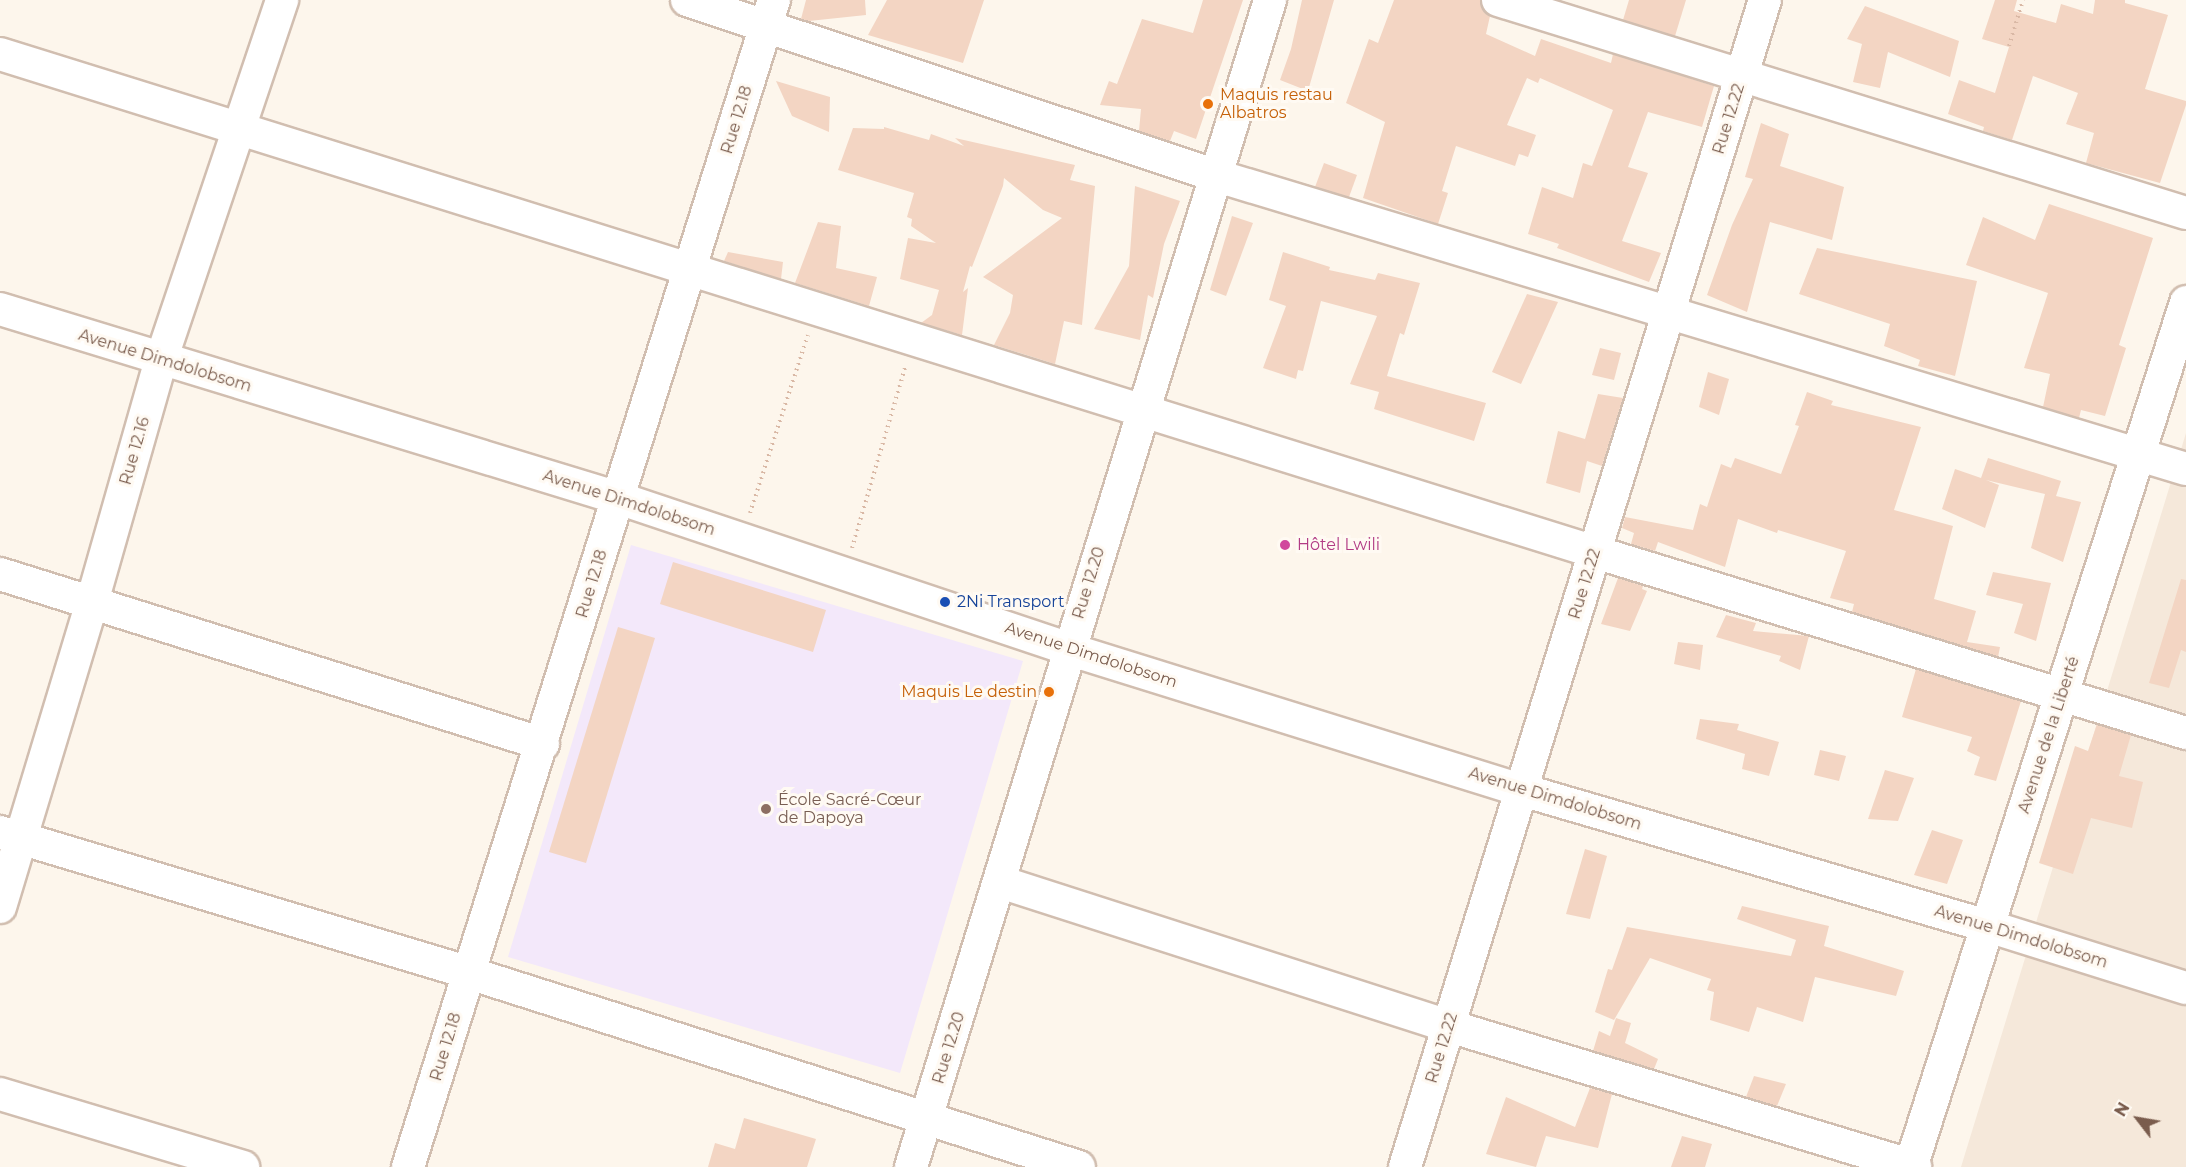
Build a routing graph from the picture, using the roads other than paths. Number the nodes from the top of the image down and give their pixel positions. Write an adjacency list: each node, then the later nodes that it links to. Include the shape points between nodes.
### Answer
1 (282, 0): 9 (street, Rue 12.16)
2 (687, 0): 6 (street)
3 (1270, 0): 10 (street, Rue 12.20)
4 (1498, 0): 8 (street)
5 (1765, 0): 8 (street, Rue 12.22)
6 (770, 12): 10 (street); 12 (street, Rue 12.18)
7 (0, 54): 9 (street)
8 (1743, 74): 11 (street); 15 (street, Rue 12.22)
9 (241, 129): 12 (street); 16 (street, Rue 12.16)
10 (1214, 175): 15 (street); 17 (street, Rue 12.20)
11 (2186, 213)
12 (691, 269): 17 (street); 20 (street, Rue 12.18)
13 (2186, 302): 18 (main road, Avenue de la Liberté)
14 (0, 309): 16 (street, Avenue Dimdolobsom)
15 (1669, 312): 18 (street); 21 (street, Rue 12.22)
16 (161, 360): 20 (street, Avenue Dimdolobsom); 23 (street, Rue 12.16)
17 (1143, 410): 21 (street); 24 (street, Rue 12.20)
18 (2139, 455): 19 (street); 25 (main road, Avenue de la Liberté)
19 (2186, 469)
20 (618, 498): 24 (street, Avenue Dimdolobsom); 27 (street, Rue 12.18)
21 (1595, 552): 25 (street); 28 (street, Rue 12.22)
22 (0, 574): 23 (street)
23 (92, 602): 27 (street); 29 (street, Rue 12.16)
24 (1068, 649): 28 (street, Avenue Dimdolobsom); 30 (street, Rue 12.20)
25 (2062, 694): 26 (street); 32 (main road, Avenue de la Liberté)
26 (2186, 733)
27 (543, 744): 33 (street, Rue 12.18)
28 (1522, 790): 32 (street, Avenue Dimdolobsom); 35 (street, Rue 12.22)
29 (11, 835): 31 (street, Rue 12.16); 33 (street)
30 (1000, 882): 35 (street); 37 (street, Rue 12.20)
31 (0, 907)
32 (1988, 926): 34 (street, Avenue Dimdolobsom); 43 (main road, Avenue de la Liberté)
33 (469, 973): 37 (street); 39 (street, Rue 12.18)
34 (2186, 988)
35 (1449, 1026): 42 (street, Rue 12.22); 43 (street)
36 (0, 1094): 38 (street)
37 (927, 1119): 40 (street, Rue 12.20); 41 (street)
38 (243, 1167)
39 (408, 1167)
40 (911, 1167)
41 (1079, 1167)
42 (1405, 1167)
43 (1912, 1167)

